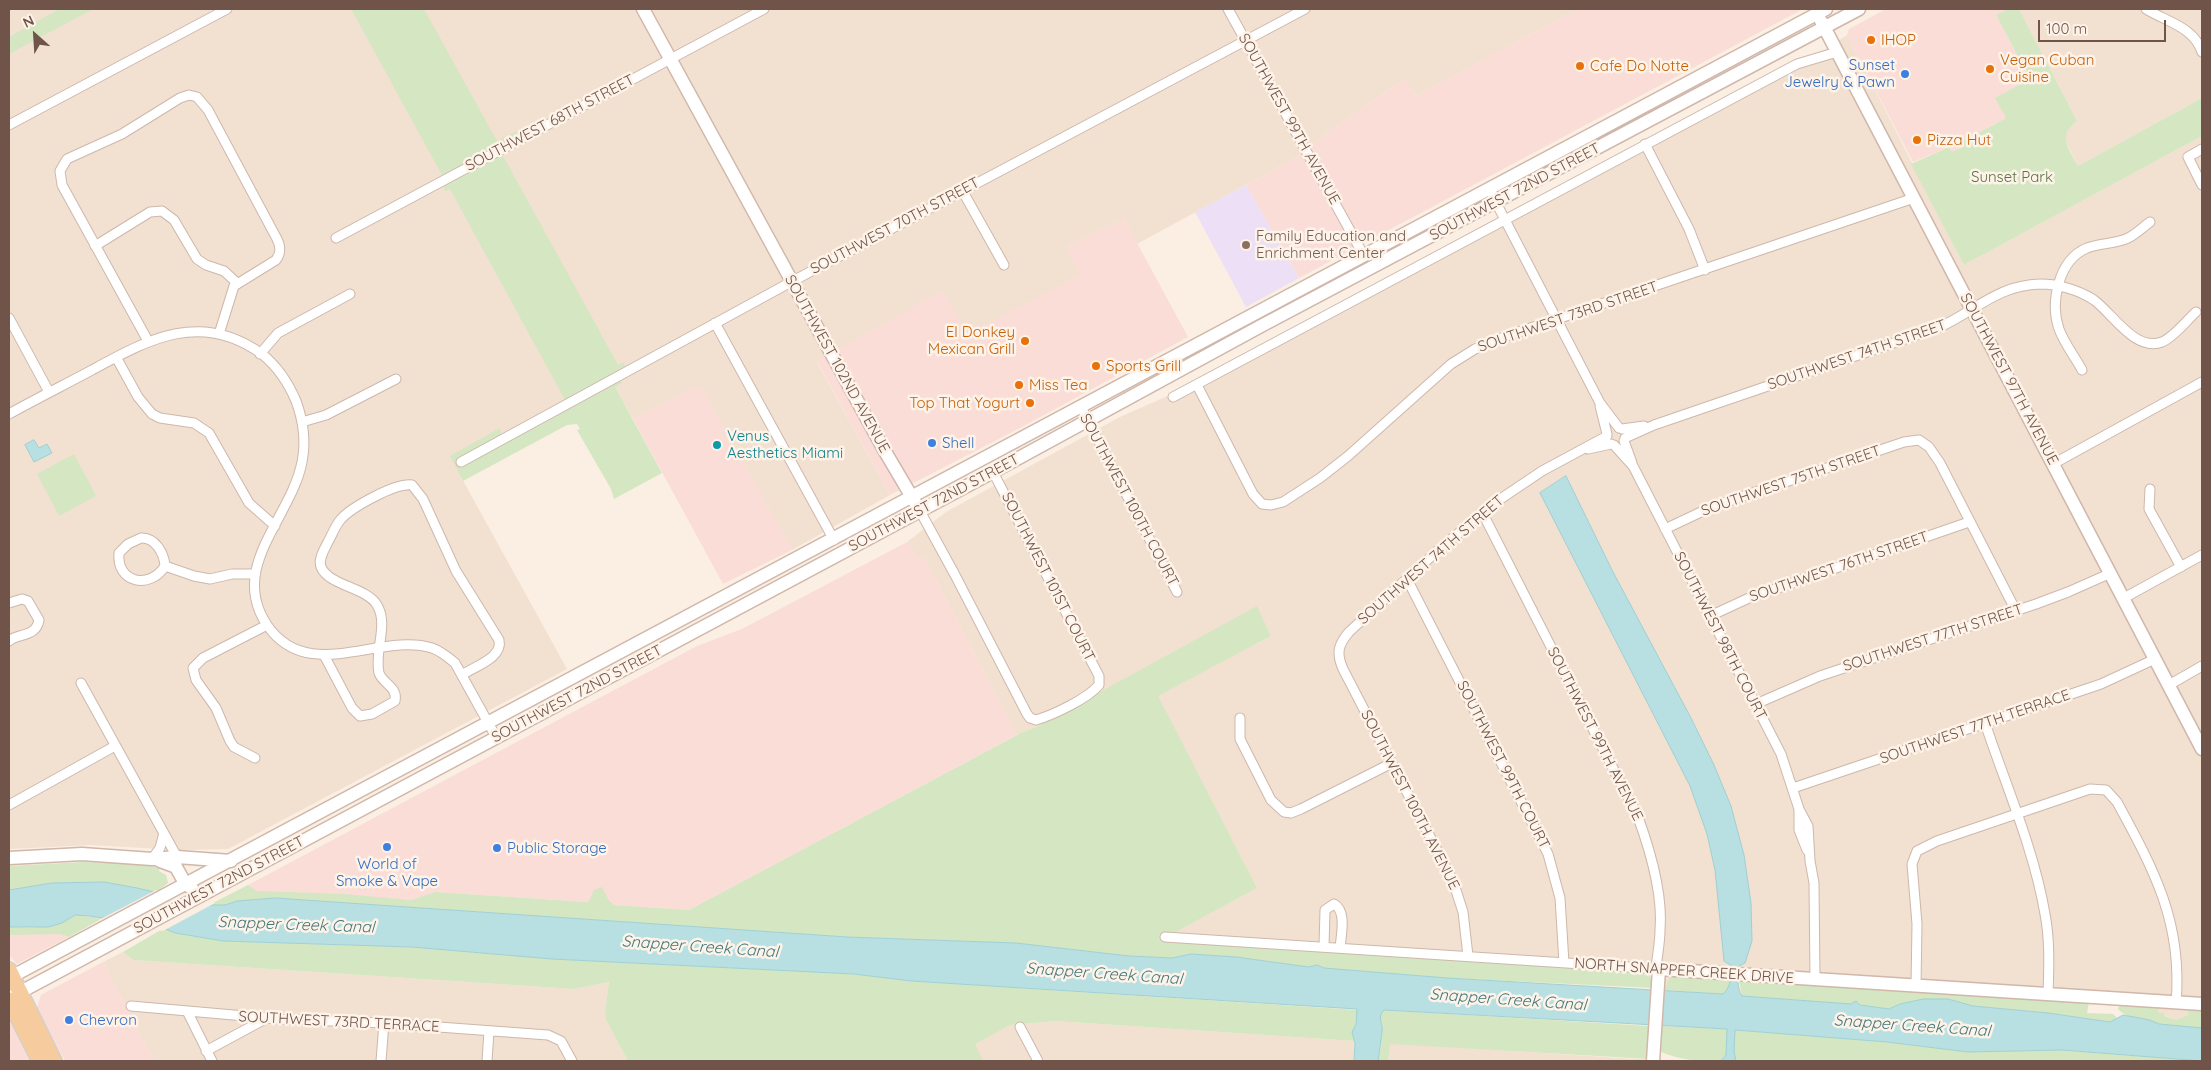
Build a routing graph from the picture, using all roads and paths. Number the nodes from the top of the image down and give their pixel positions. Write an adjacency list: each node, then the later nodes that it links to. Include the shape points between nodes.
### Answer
1 (227, 9): 15 (street)
2 (643, 9): 13 (main road, SOUTHWEST 102ND AVENUE)
3 (764, 9): 13 (street, SOUTHWEST 68TH STREET)
4 (1228, 9): 10 (street, SOUTHWEST 99TH AVENUE)
5 (1305, 9): 10 (street, SOUTHWEST 70TH STREET)
6 (1859, 9): 9 (main road, SOUTHWEST 72ND STREET)
7 (2146, 9): 12 (street, via 2189,32)
8 (1819, 10): 9 (main road, SOUTHWEST 97TH AVENUE); 14 (main road, SOUTHWEST 72ND STREET)
9 (1824, 28): 11 (main road, SOUTHWEST 97TH AVENUE); 16 (main road, SOUTHWEST 72ND STREET)
10 (1246, 41): 21 (street, SOUTHWEST 70TH STREET); 28 (street, SOUTHWEST 99TH AVENUE)
11 (1837, 52): 17 (street, SOUTHWEST 72ND STREET, via 1797,64); 22 (main road, SOUTHWEST 97TH AVENUE)
12 (2202, 52)
13 (670, 59): 26 (street, SOUTHWEST 68TH STREET); 32 (main road, SOUTHWEST 102ND AVENUE)
14 (1630, 114): 16 (main road); 20 (main road, SOUTHWEST 72ND STREET)
15 (9, 125)
16 (1636, 127): 23 (main road, SOUTHWEST 72ND STREET)
17 (1645, 144): 24 (street, SOUTHWEST 72ND STREET); 31 (street, via 1685,221)
18 (2202, 149): 19 (street, via 2188,157)
19 (2202, 185)
20 (1489, 189): 23 (street, SOUTHWEST 98TH COURT); 28 (main road, SOUTHWEST 72ND STREET)
21 (962, 190): 29 (street); 32 (street, SOUTHWEST 70TH STREET)
22 (1914, 198): 31 (street, SOUTHWEST 73RD STREET); 36 (main road, SOUTHWEST 97TH AVENUE)
23 (1496, 203): 24 (street, SOUTHWEST 98TH COURT); 30 (main road, SOUTHWEST 72ND STREET)
24 (1505, 220): 40 (street, SOUTHWEST 98TH COURT); 52 (street, SOUTHWEST 72ND STREET)
25 (2150, 222): 34 (street, via 2127,238 2081,251 2064,269)
26 (336, 238)
27 (95, 246): 33 (street, via 150,212 162,211 174,220 197,259 224,271); 33 (street, via 62,185 60,167 67,159 122,134 174,100 192,96 208,110 278,239 280,256 272,264); 44 (street)
28 (1364, 256): 30 (main road); 38 (main road, SOUTHWEST 72ND STREET)
29 (1004, 265)
30 (1371, 268): 42 (main road, SOUTHWEST 72ND STREET)
31 (1705, 270): 40 (street, SOUTHWEST 73RD STREET)
32 (791, 282): 41 (street, SOUTHWEST 70TH STREET); 67 (main road, SOUTHWEST 102ND AVENUE)
33 (237, 283): 43 (street)
34 (2058, 285): 36 (street, SOUTHWEST 74TH STREET, via 2009,289); 37 (street, via 2094,300 2146,344 2164,340); 49 (street, via 2058,328)
35 (350, 294): 46 (street, via 278,333)
36 (1972, 309): 60 (street, SOUTHWEST 74TH STREET, via 1940,327); 63 (main road, SOUTHWEST 97TH AVENUE)
37 (2196, 312)
38 (1255, 314): 42 (main road); 45 (main road, SOUTHWEST 72ND STREET)
39 (9, 318): 53 (street)
40 (1556, 320): 52 (street, SOUTHWEST 73RD STREET, via 1498,339 1466,354 1431,380 1331,470 1282,502 1271,505 1262,504 1250,490); 55 (street, SOUTHWEST 98TH COURT)
41 (715, 323): 62 (street, SOUTHWEST 70TH STREET); 73 (street)
42 (1262, 326): 48 (main road, SOUTHWEST 72ND STREET)
43 (219, 334): 44 (street, via 183,332); 46 (street, via 243,342)
44 (148, 341): 47 (street)
45 (1182, 353): 48 (main road); 56 (main road, SOUTHWEST 72ND STREET)
46 (260, 354): 59 (street, via 287,382)
47 (116, 357): 53 (street); 71 (street, via 136,394 152,414 194,423 209,432 249,503)
48 (1189, 366): 58 (main road, SOUTHWEST 72ND STREET)
49 (2082, 370)
50 (396, 379): 59 (street, via 332,412)
51 (2202, 382): 63 (street)
52 (1197, 385): 54 (street, SOUTHWEST 72ND STREET)
53 (49, 392): 57 (street)
54 (1173, 397)
55 (1600, 403): 60 (street, SOUTHWEST 98TH COURT); 61 (street, SOUTHWEST 98TH COURT)
56 (1081, 407): 58 (street, SOUTHWEST 100TH COURT); 67 (main road, SOUTHWEST 72ND STREET)
57 (9, 414)
58 (1087, 421): 65 (main road, SOUTHWEST 72ND STREET); 80 (street, SOUTHWEST 100TH COURT)
59 (302, 422): 71 (street, via 300,471)
60 (1622, 434): 61 (street, via 1620,445); 61 (street, via 1611,429); 64 (street, SOUTHWEST 98TH COURT)
61 (1610, 440): 64 (street, SOUTHWEST 98TH COURT); 69 (street, SOUTHWEST 74TH STREET, via 1582,450 1534,476)
62 (461, 462)
63 (2053, 464): 77 (main road, SOUTHWEST 97TH AVENUE)
64 (1633, 466): 72 (street, SOUTHWEST 98TH COURT)
65 (993, 472): 68 (main road, SOUTHWEST 72ND STREET); 100 (street, SOUTHWEST 101ST COURT, via 1096,669 1100,683 1090,693 1065,706 1039,719)
66 (2150, 489): 76 (street, via 2149,509)
67 (912, 497): 68 (main road, SOUTHWEST 102ND AVENUE); 73 (main road, SOUTHWEST 72ND STREET)
68 (920, 510): 87 (main road, SOUTHWEST 72ND STREET); 100 (street, SOUTHWEST 102ND AVENUE)
69 (1482, 512): 79 (street, SOUTHWEST 74TH STREET); 129 (street, SOUTHWEST 99TH AVENUE, via 1638,817 1656,885 1660,930)
70 (1969, 522): 72 (street, SOUTHWEST 75TH STREET, via 1936,457 1919,440 1904,442 1729,501); 84 (street); 85 (street, SOUTHWEST 76TH STREET, via 1749,598)
71 (275, 526): 78 (street)
72 (1665, 529): 85 (street, SOUTHWEST 98TH COURT)
73 (834, 540): 82 (main road, SOUTHWEST 72ND STREET)
74 (2202, 555): 76 (street)
75 (164, 566): 75 (street, via 155,543 146,538 128,544 119,553 120,564 132,580 143,581 158,574); 78 (street, via 210,579)
76 (2181, 566): 81 (street)
77 (2110, 573): 81 (main road, SOUTHWEST 97TH AVENUE); 84 (street, SOUTHWEST 77TH STREET)
78 (254, 574): 86 (street, via 257,603)
79 (1407, 579): 89 (street, SOUTHWEST 74TH STREET, via 1349,632); 128 (street, SOUTHWEST 99TH COURT, via 1548,854 1560,898)
80 (1177, 592)
81 (2124, 598): 92 (main road, SOUTHWEST 97TH AVENUE)
82 (720, 600): 87 (main road, via 705,619); 94 (main road, SOUTHWEST 72ND STREET)
83 (9, 603): 88 (street, via 22,598 28,601 39,620 33,630 23,636)
84 (2016, 611): 99 (street, SOUTHWEST 77TH STREET, via 1820,676)
85 (1710, 616): 99 (street, SOUTHWEST 98TH COURT)
86 (267, 625): 91 (street, via 292,647); 107 (street, via 203,658 193,668 196,680 216,708 234,747)
87 (704, 626): 98 (main road, SOUTHWEST 72ND STREET)
88 (10, 637)
89 (1338, 648): 108 (street, SOUTHWEST 100TH AVENUE, via 1343,669)
90 (377, 649): 91 (street); 91 (street, via 381,676 396,696 391,705 365,716 360,716 352,708); 95 (street, via 415,645 433,648 445,654); 95 (street, via 382,633 378,607 368,597 329,576 322,569 321,557 339,521 349,512 399,486 412,485 423,499 456,571 500,643 493,656)
91 (324, 655)
92 (2155, 659): 97 (main road, SOUTHWEST 97TH AVENUE); 102 (street, SOUTHWEST 77TH TERRACE, via 2101,684)
93 (2202, 666): 97 (street)
94 (582, 674): 98 (main road); 103 (main road, SOUTHWEST 72ND STREET)
95 (462, 675): 103 (street)
96 (81, 683): 105 (street)
97 (2168, 685): 106 (main road, SOUTHWEST 97TH AVENUE)
98 (590, 687): 104 (main road, SOUTHWEST 72ND STREET)
99 (1756, 704): 109 (street, SOUTHWEST 98TH COURT, via 1781,754)
100 (1030, 718)
101 (1240, 718): 108 (street, via 1240,739 1271,800 1288,813)
102 (1985, 723): 109 (street, SOUTHWEST 77TH TERRACE); 113 (street)
103 (488, 724): 104 (street); 110 (main road, SOUTHWEST 72ND STREET)
104 (496, 737): 111 (main road, SOUTHWEST 72ND STREET)
105 (115, 746): 112 (street); 114 (street)
106 (2202, 749)
107 (255, 758)
108 (1392, 763): 127 (street, SOUTHWEST 100TH AVENUE, via 1453,881 1463,912)
109 (1793, 788): 131 (street, SOUTHWEST 98TH COURT, via 1809,830 1814,883)
110 (364, 790): 111 (main road); 115 (main road, SOUTHWEST 72ND STREET)
111 (371, 804): 116 (main road, SOUTHWEST 72ND STREET)
112 (9, 805)
113 (2016, 815): 132 (street, via 1919,849 1914,855); 133 (street, via 2034,865 2045,915); 135 (street, via 2090,789 2108,791 2117,802 2168,909 2177,954)
114 (164, 833): 118 (street); 119 (street, via 160,848)
115 (283, 833): 116 (main road); 120 (main road, SOUTHWEST 72ND STREET)
116 (291, 847): 123 (main road, SOUTHWEST 72ND STREET)
117 (9, 858): 119 (main road, via 82,854)
118 (182, 858): 119 (main road); 120 (main road); 121 (main road, via 192,864)
119 (152, 859): 122 (main road, via 173,864)
120 (231, 861): 121 (main road, SOUTHWEST 72ND STREET)
121 (199, 878): 122 (main road, SOUTHWEST 72ND STREET); 123 (main road)
122 (182, 887): 123 (main road); 130 (main road, SOUTHWEST 72ND STREET)
123 (203, 894): 134 (main road, SOUTHWEST 72ND STREET)
124 (1165, 937): 125 (street, NORTH SNAPPER CREEK DRIVE)
125 (1324, 946): 126 (street, NORTH SNAPPER CREEK DRIVE); 126 (street, via 1325,910 1334,904 1341,913)
126 (1340, 948): 127 (street, NORTH SNAPPER CREEK DRIVE)
127 (1468, 956): 128 (street, NORTH SNAPPER CREEK DRIVE)
128 (1564, 962): 129 (street, NORTH SNAPPER CREEK DRIVE)
129 (1657, 969): 131 (main road, NORTH SNAPPER CREEK DRIVE); 151 (main road, SOUTHWEST 99TH AVENUE)
130 (10, 975): 134 (main road)
131 (1815, 979): 132 (main road, NORTH SNAPPER CREEK DRIVE)
132 (1916, 986): 133 (main road, NORTH SNAPPER CREEK DRIVE)
133 (2048, 994): 135 (main road, NORTH SNAPPER CREEK DRIVE)
134 (13, 997): 144 (main road); 145 (main road)
135 (2176, 1003): 136 (main road, NORTH SNAPPER CREEK DRIVE)
136 (2202, 1004)
137 (131, 1006): 138 (street, SOUTHWEST 73RD TERRACE)
138 (187, 1011): 139 (street, SOUTHWEST 73RD TERRACE); 143 (street)
139 (267, 1018): 140 (street, SOUTHWEST 73RD TERRACE); 143 (street)
140 (384, 1023): 142 (street, SOUTHWEST 73RD TERRACE); 147 (street)
141 (1020, 1026): 150 (street)
142 (489, 1032): 148 (street); 149 (street, SOUTHWEST 73RD TERRACE, via 548,1034 561,1041)
143 (206, 1051): 146 (street)
144 (40, 1061)
145 (54, 1061)
146 (212, 1061)
147 (381, 1061)
148 (487, 1061)
149 (572, 1061)
150 (1038, 1061)
151 (1654, 1061)

